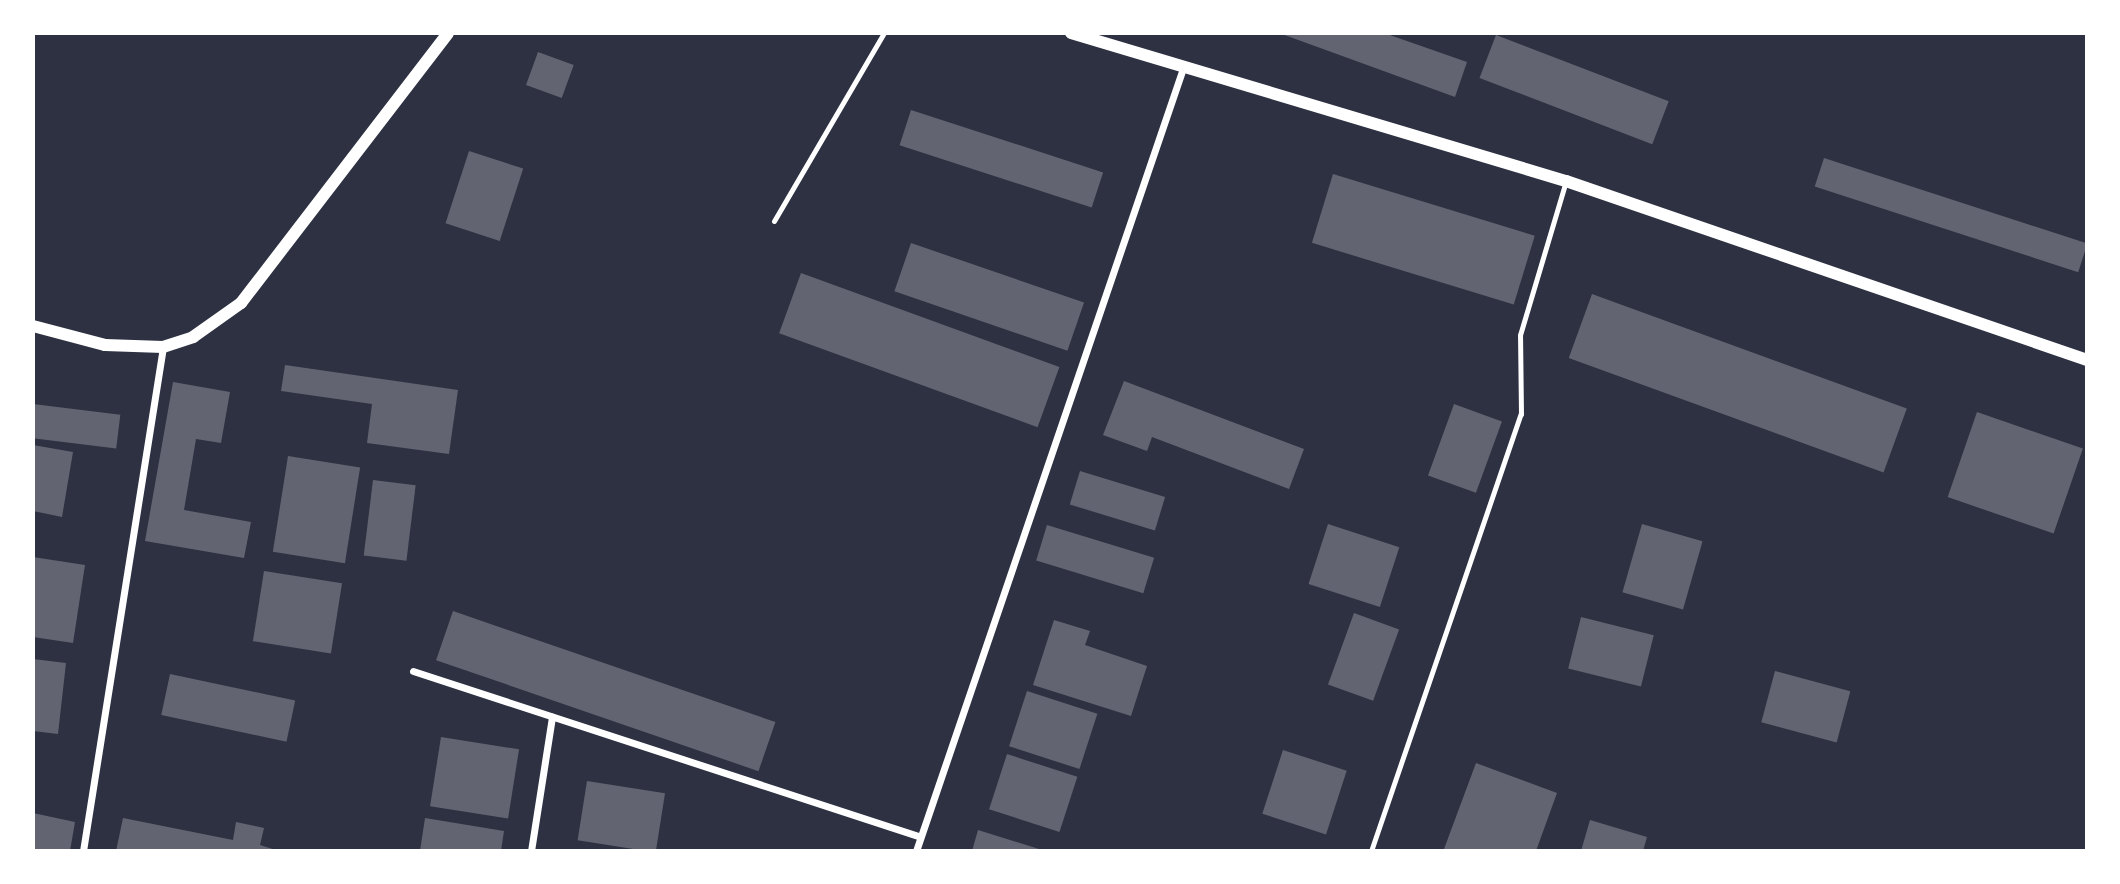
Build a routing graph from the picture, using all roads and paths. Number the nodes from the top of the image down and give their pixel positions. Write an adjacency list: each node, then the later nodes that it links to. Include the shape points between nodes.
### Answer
1 (448, 33): 8 (street, via 241,303 192,337)
2 (884, 33): 6 (lane)
3 (1071, 33): 4 (street)
4 (1182, 68): 5 (street); 12 (street)
5 (1566, 181): 9 (street); 16 (lane, via 1520,335 1521,414)
6 (774, 221)
7 (33, 326): 8 (street, via 105,345)
8 (163, 347): 13 (street)
9 (2087, 360)
10 (413, 671): 11 (street)
11 (552, 717): 12 (street); 14 (street)
12 (918, 836): 15 (street)
13 (83, 851)
14 (531, 851)
15 (916, 851)
16 (1371, 851)

